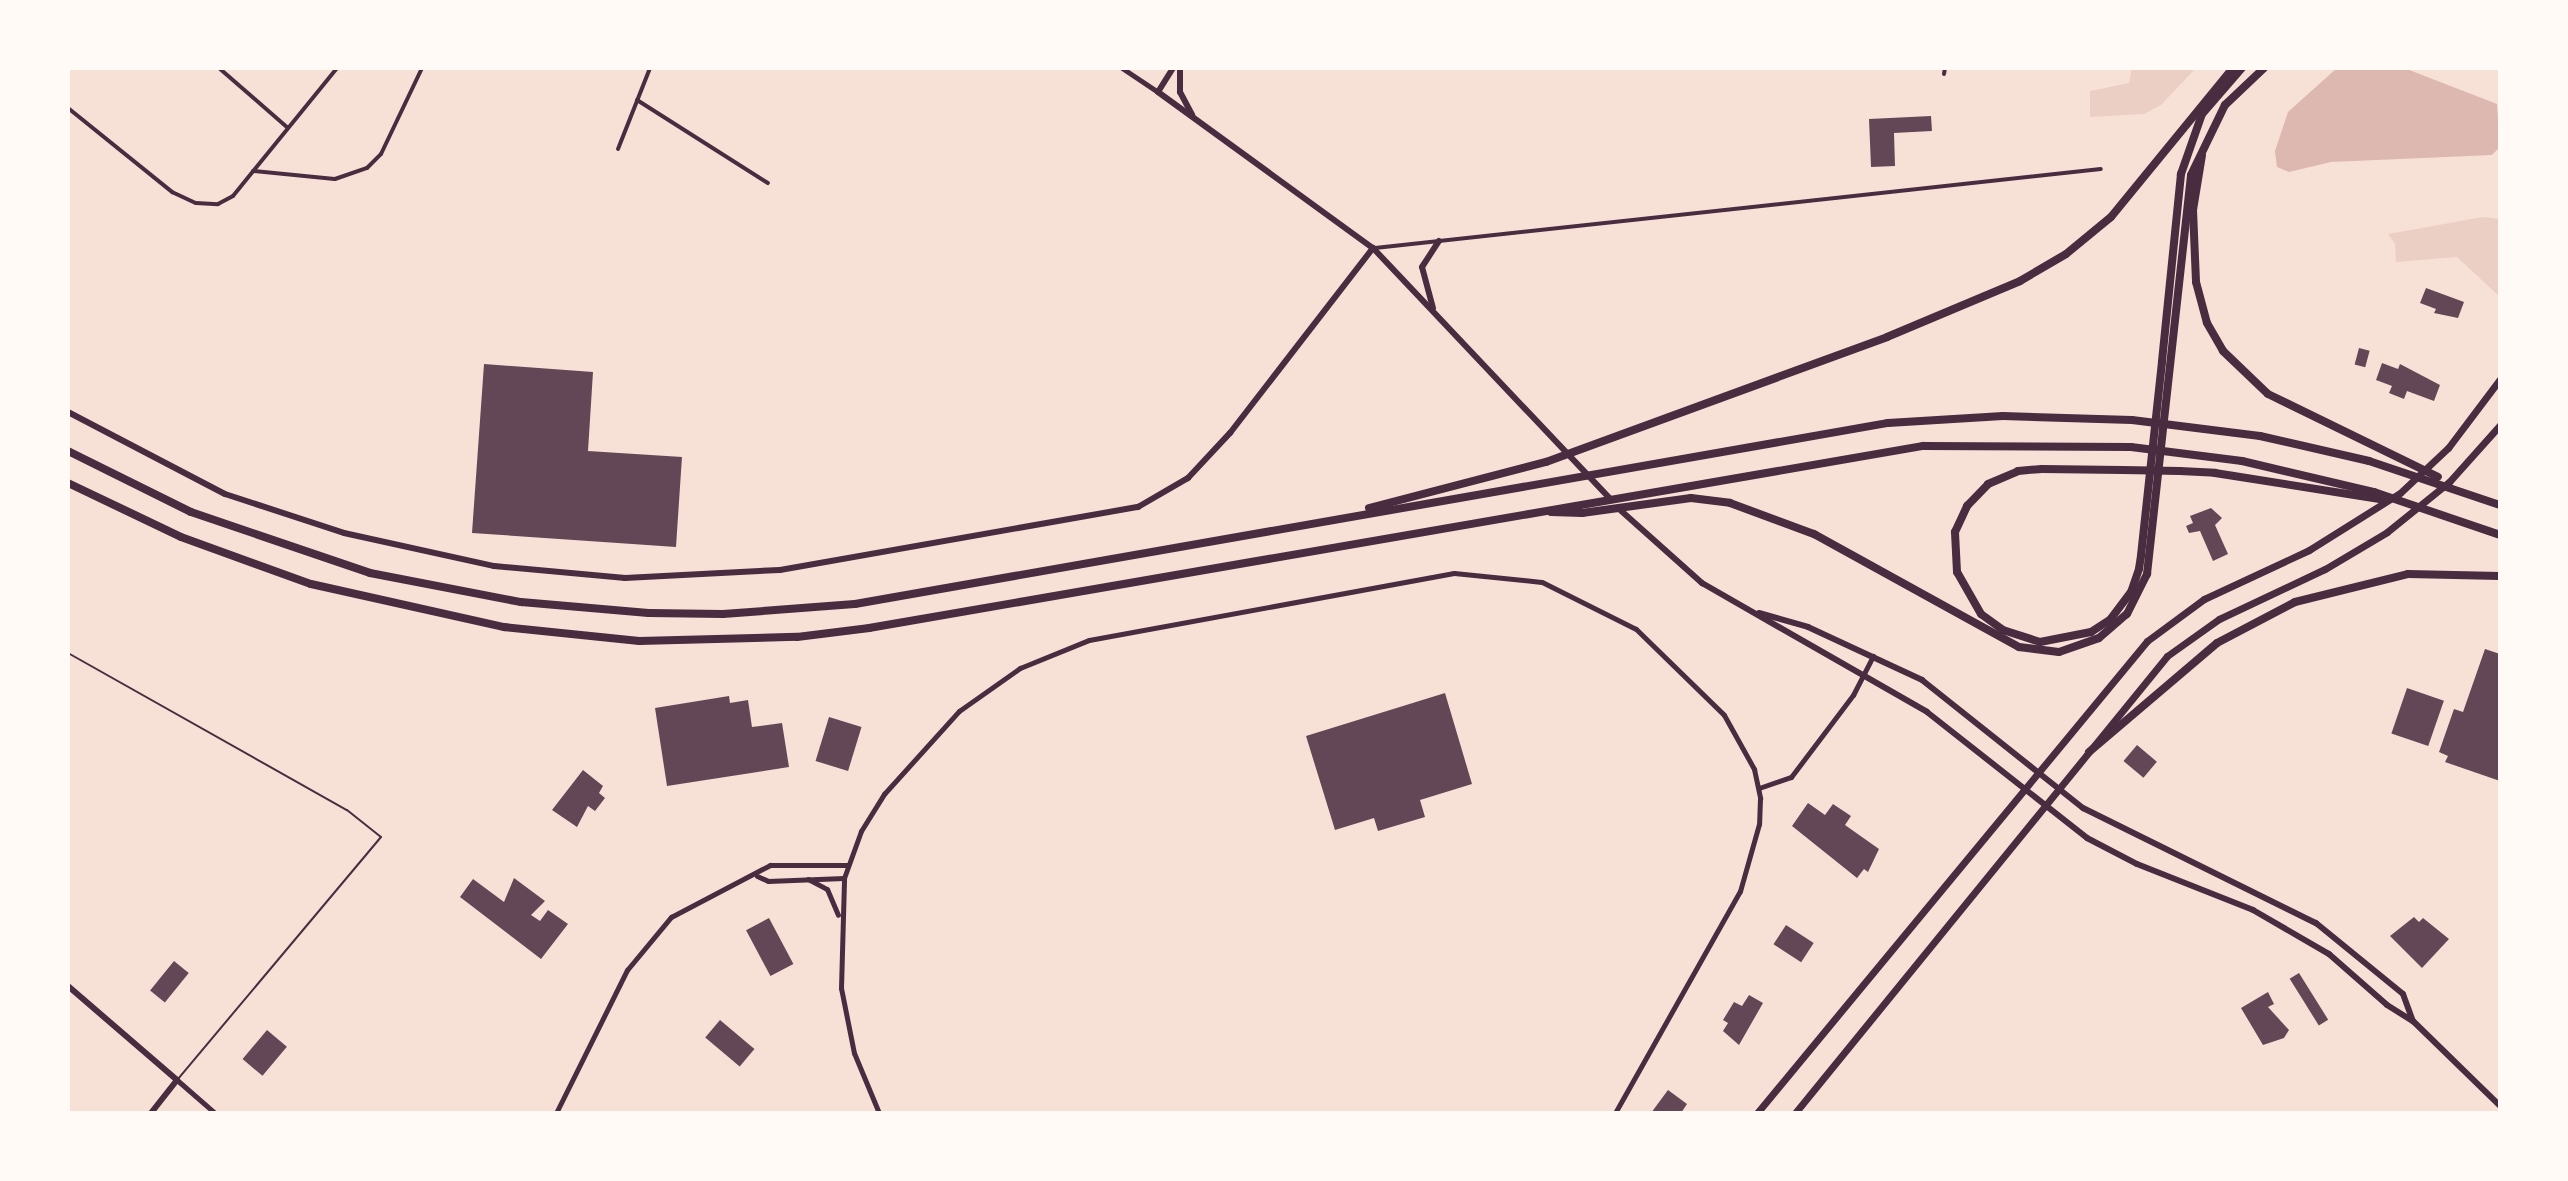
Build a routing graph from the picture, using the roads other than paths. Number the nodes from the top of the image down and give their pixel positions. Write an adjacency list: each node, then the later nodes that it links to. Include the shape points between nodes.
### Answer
1 (219, 68): 15 (street)
2 (337, 68): 15 (street)
3 (422, 68): 19 (street, via 381,154 367,168 335,179)
4 (650, 68): 12 (street)
5 (1122, 68): 11 (street)
6 (1173, 68): 11 (main road)
7 (1180, 68): 14 (main road, via 1180,92)
8 (2233, 68): 33 (highway, via 2117,211 2066,254 2020,281 1887,337 1546,462)
9 (2242, 68): 30 (highway, via 2202,114 2183,166 2139,569 2131,592 2100,626 2065,641 2029,640 1981,614 1960,583 1954,552 1958,524 1973,498 1996,479 2018,471 2122,470 2180,471)
10 (2264, 68): 16 (highway, via 2236,91)
11 (1158, 92): 14 (main road)
12 (637, 100): 17 (street); 20 (street)
13 (68, 108): 19 (street, via 183,199 225,201)
14 (1194, 118): 22 (main road)
15 (288, 128): 19 (street)
16 (2208, 131): 29 (highway, via 2195,188 2193,250 2198,295 2214,336 2241,373 2268,394); 32 (highway, via 2189,188 2147,574 2127,614 2099,638 2059,652 2019,647 1814,534 1739,505 1691,498 1582,513)
17 (618, 149)
18 (2101, 169): 21 (street)
19 (253, 171)
20 (768, 183)
21 (1439, 241): 22 (street); 23 (main road, via 1422,267)
22 (1373, 248): 23 (main road); 25 (main road, via 1230,433 1188,478 1138,507 780,570 625,578 494,566 359,537 225,494)
23 (1435, 311): 36 (main road, via 1643,535 1702,583)
24 (2500, 379): 41 (main road, via 2456,439 2400,493 2344,530 2223,589 2168,623 2132,657)
25 (68, 412)
26 (2500, 425): 40 (main road, via 2449,482 2387,532 2188,638 2142,682)
27 (68, 451): 33 (highway, via 205,518 370,573 521,602 649,613 723,614 855,604)
28 (68, 483): 32 (highway, via 181,537 311,584 504,627 639,641 782,638 869,628)
29 (2460, 488): 31 (highway); 33 (highway, via 2299,444 2184,424 2003,416 1888,423)
30 (2370, 495): 32 (highway, via 2289,470 2182,452 1923,446); 34 (highway, via 2426,508)
31 (2499, 504)
32 (1534, 511)
33 (1313, 523)
34 (2500, 535)
35 (2500, 576): 40 (highway, via 2408,574 2353,583 2295,602 2239,629 2192,662)
36 (1748, 609): 38 (main road, via 1808,627); 39 (main road)
37 (68, 653): 53 (lane, via 347,810 381,837)
38 (1873, 656): 39 (street); 41 (main road, via 1941,691)
39 (1864, 675): 42 (street, via 1791,777); 43 (main road, via 1958,734)
40 (2089, 752): 44 (main road)
41 (2037, 774): 43 (main road); 44 (main road)
42 (1759, 788): 46 (street, via 1747,751 1729,722 1636,629 1542,582 1441,574 1101,638 1020,668 959,711 888,789 861,831); 59 (street, via 1757,838 1737,898)
43 (2022, 791): 45 (main road); 60 (main road)
44 (2059, 792): 45 (main road); 52 (main road, via 2138,839 2316,923 2403,994)
45 (2045, 809): 52 (main road, via 2120,856 2283,925); 61 (main road)
46 (848, 865): 47 (street, via 770,865); 49 (street)
47 (757, 876): 48 (street, via 768,881); 57 (street, via 692,903 640,949)
48 (800, 876): 49 (street); 50 (street, via 827,889)
49 (844, 878): 50 (street)
50 (839, 919): 58 (street, via 846,1015)
51 (68, 986): 53 (main road)
52 (2413, 1021): 54 (main road)
53 (177, 1080): 55 (main road); 56 (street)
54 (2500, 1106)
55 (151, 1113)
56 (215, 1113)
57 (556, 1113)
58 (879, 1113)
59 (1615, 1113)
60 (1757, 1113)
61 (1795, 1113)

